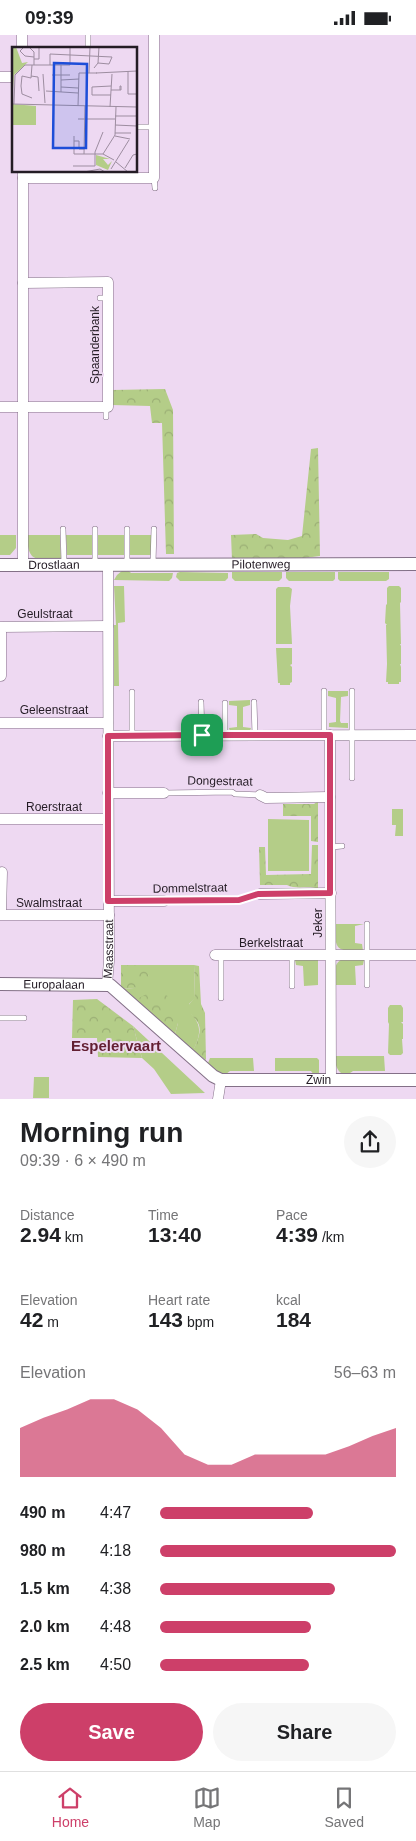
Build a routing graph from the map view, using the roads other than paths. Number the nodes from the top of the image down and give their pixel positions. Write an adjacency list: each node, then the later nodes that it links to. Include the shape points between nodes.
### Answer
1 (154, 35): 3 (street)
2 (138, 127): 3 (lane)
3 (154, 127): 4 (street, via 154,183)
4 (23, 175): 5 (street)
5 (23, 283): 7 (street); 7 (street, Spaanderbank, via 108,283 104,298 108,407 106,412)
6 (0, 407): 7 (street, Spaanderbank)
7 (23, 407): 18 (street)
8 (64, 529): 12 (lane)
9 (95, 529): 13 (lane)
10 (127, 529): 14 (lane)
11 (154, 529): 15 (lane)
12 (64, 564): 13 (street, Drostlaan); 18 (street, Drostlaan)
13 (101, 564): 14 (street, Pilotenweg); 19 (street, Maasstraat)
14 (127, 564): 15 (street, Pilotenweg)
15 (154, 564): 16 (street, Pilotenweg)
16 (416, 564)
17 (0, 565): 18 (street, Drostlaan)
18 (23, 565)
19 (108, 626): 20 (street, Geulstraat, via 1,627); 28 (street, Maasstraat)
20 (1, 676)
21 (324, 691): 32 (lane)
22 (352, 691): 33 (lane)
23 (132, 692): 36 (lane)
24 (202, 702): 29 (lane)
25 (254, 702): 31 (lane)
26 (225, 703): 30 (lane)
27 (0, 723): 28 (street, Geleenstraat)
28 (108, 723): 35 (street, Maasstraat)
29 (202, 735): 30 (street); 36 (street)
30 (225, 735): 31 (street)
31 (255, 735): 32 (street)
32 (327, 735): 33 (street); 41 (street, Jeker)
33 (352, 735): 34 (street); 37 (lane)
34 (416, 735)
35 (108, 736): 36 (street); 38 (street, Maasstraat)
36 (132, 736)
37 (352, 778)
38 (108, 793): 39 (street, Dongestraat); 43 (street, Maasstraat)
39 (164, 793): 40 (lane, Dongestraat)
40 (260, 795): 41 (street, Dongestraat, via 266,798)
41 (330, 797): 44 (street, Jeker)
42 (0, 819): 43 (street, Roerstraat)
43 (108, 819): 49 (street, Maasstraat)
44 (330, 847): 45 (lane); 47 (street, Jeker)
45 (342, 847)
46 (2, 872): 51 (street, Swalmstraat, via 1,915)
47 (330, 893): 48 (street, Dommelstraat); 55 (street, Jeker)
48 (260, 894): 50 (lane, Dommelstraat, via 239,900)
49 (108, 901): 50 (street, Dommelstraat); 51 (street, Maasstraat)
50 (164, 901)
51 (109, 915): 59 (street, Maasstraat)
52 (367, 924): 56 (lane)
53 (218, 955): 54 (street, Berkelstraat); 62 (lane)
54 (292, 955): 55 (street, Berkelstraat); 60 (lane)
55 (331, 955): 56 (street, Berkelstraat); 66 (street, Jeker)
56 (367, 955): 57 (street, Berkelstraat); 61 (lane)
57 (416, 955)
58 (0, 984): 59 (street, Europalaan)
59 (107, 984): 65 (street, Maasstraat)
60 (292, 985)
61 (368, 985)
62 (221, 998)
63 (0, 1018): 64 (lane)
64 (24, 1018)
65 (221, 1080): 66 (street, Zwin); 68 (street)
66 (331, 1080): 67 (street, Zwin)
67 (416, 1080)
68 (218, 1099)

